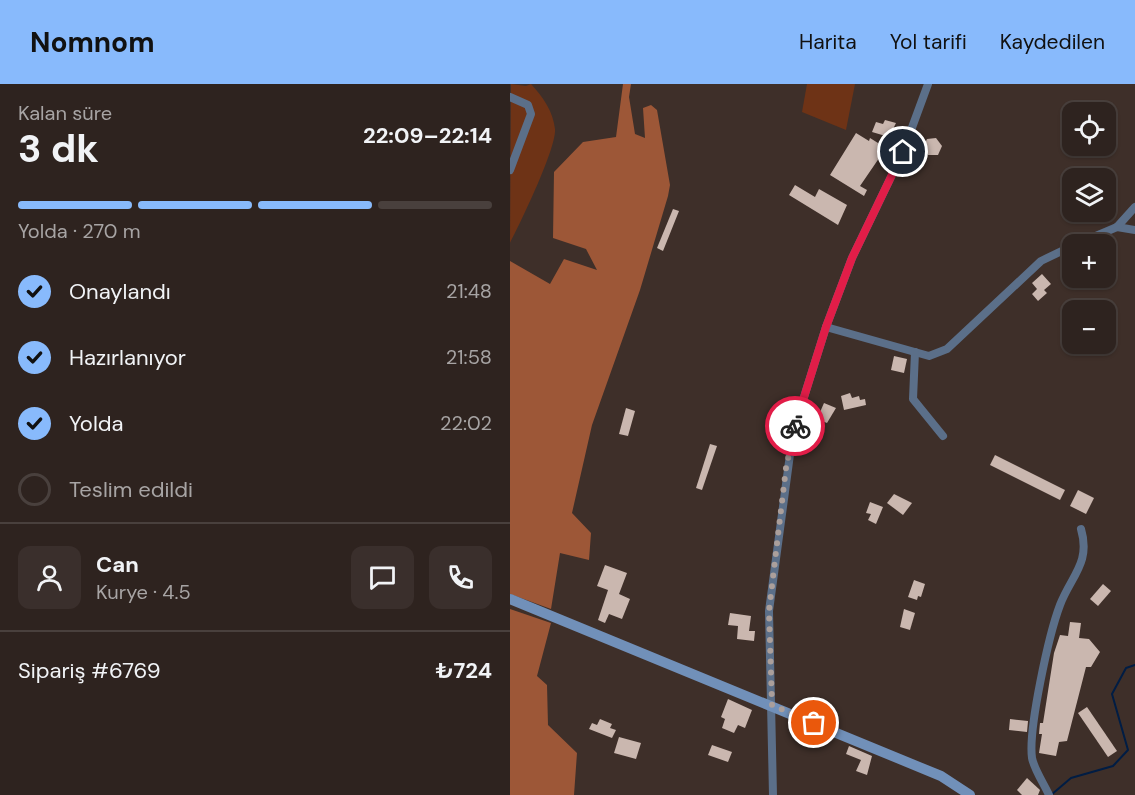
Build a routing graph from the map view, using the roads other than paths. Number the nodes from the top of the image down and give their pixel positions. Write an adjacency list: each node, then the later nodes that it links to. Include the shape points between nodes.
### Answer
1 (928, 84): 9 (street, via 903,152 852,258)
2 (510, 97): 3 (street, via 528,105 531,114)
3 (510, 170)
4 (1135, 207): 5 (street)
5 (1117, 226): 6 (street); 7 (street)
6 (1135, 230)
7 (1099, 234)
8 (1062, 251): 10 (street, via 1041,261 948,349 929,356)
9 (826, 327): 10 (street); 14 (street, via 793,432 786,468 769,611)
10 (915, 352): 11 (street, via 913,399)
11 (943, 436)
12 (1081, 529): 15 (street, via 1086,545 1083,561 1060,605 1031,736 1032,760)
13 (510, 599): 14 (street)
14 (772, 705): 16 (street); 17 (street, via 942,776)
15 (1048, 793)
16 (773, 795)
17 (970, 795)

